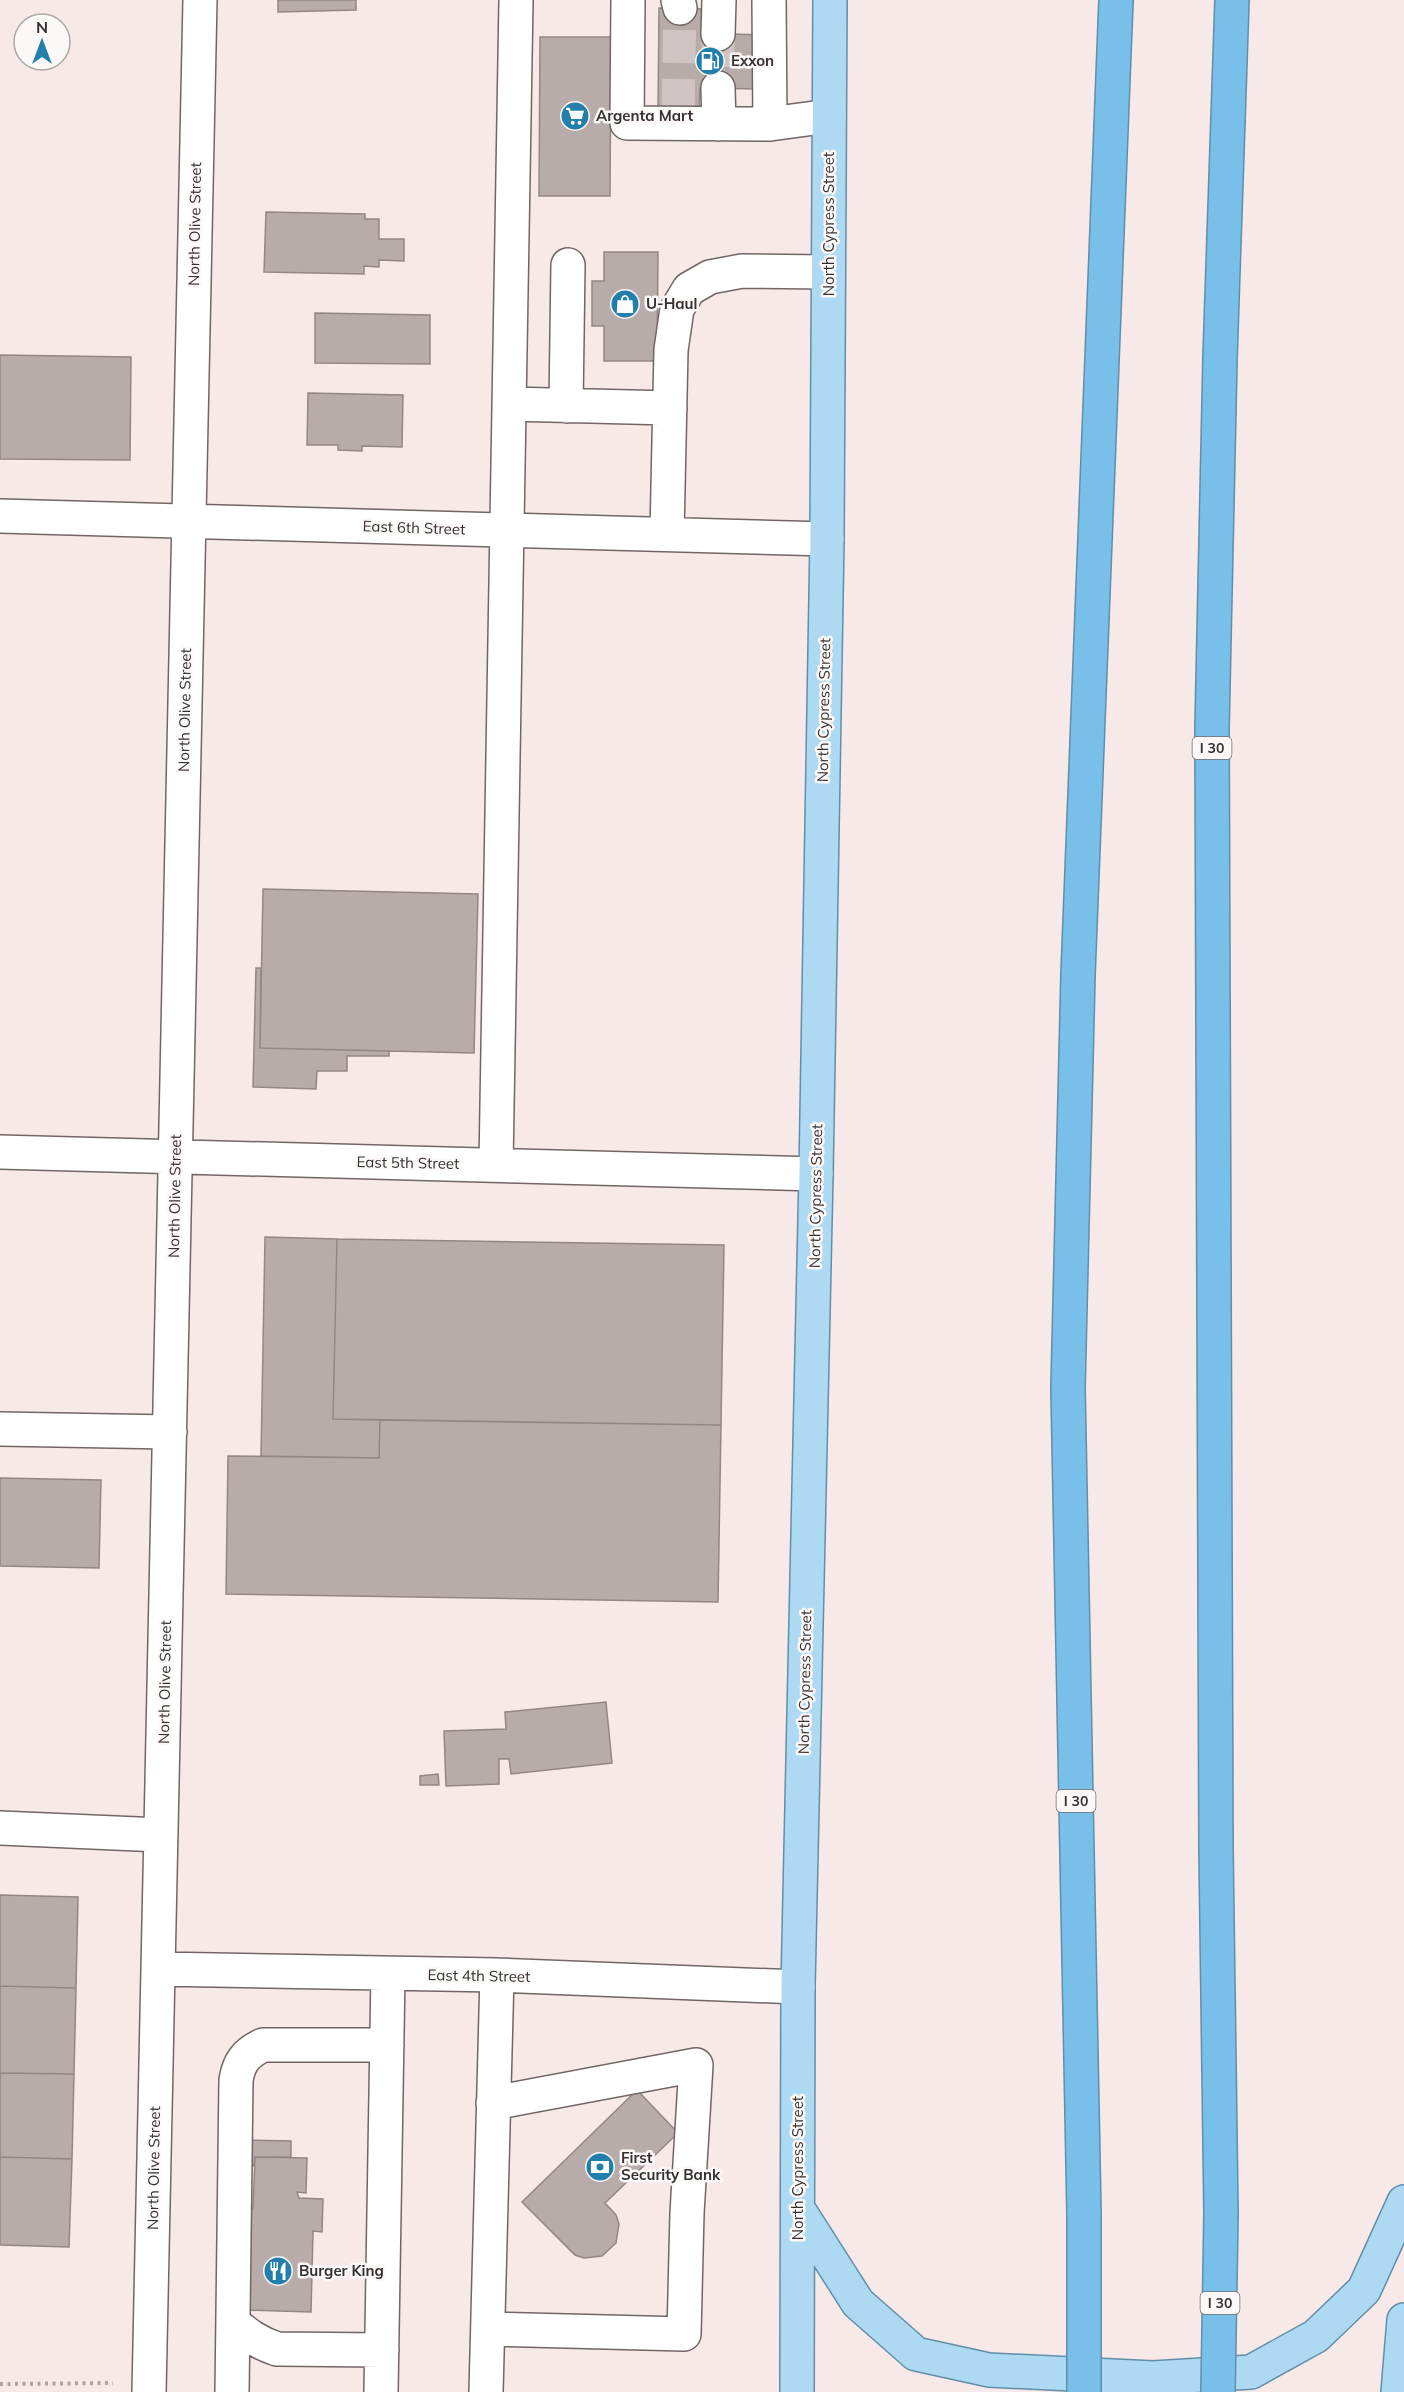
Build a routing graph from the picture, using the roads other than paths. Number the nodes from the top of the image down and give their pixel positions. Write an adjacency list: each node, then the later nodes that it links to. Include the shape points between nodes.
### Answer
1 (200, 0): 20 (street, North Olive Street)
2 (516, 0): 16 (street)
3 (628, 0): 12 (street, via 627,123 678,118)
4 (719, 0): 9 (street)
5 (769, 0): 13 (street)
6 (830, 0): 11 (main road, North Cypress Street)
7 (1116, 4): 49 (highway, I 30, bridge, via 1078,975 1068,1388)
8 (1232, 8): 50 (highway, I 30, bridge, via 1212,729 1221,2214)
9 (718, 34)
10 (718, 88): 12 (street)
11 (829, 117): 13 (street); 15 (main road, North Cypress Street)
12 (719, 124): 13 (street)
13 (770, 124)
14 (568, 265): 17 (street)
15 (828, 272): 18 (street, via 742,271 710,277 689,289 677,309 671,350); 23 (main road, North Cypress Street)
16 (510, 404): 17 (street); 21 (street)
17 (566, 406): 18 (street)
18 (670, 408): 22 (street)
19 (0, 516): 20 (street, East 6th Street)
20 (189, 521): 21 (street, East 6th Street); 25 (street, North Olive Street)
21 (509, 530): 22 (street, East 6th Street); 26 (street)
22 (667, 534): 23 (street, East 6th Street)
23 (827, 539): 27 (main road, North Cypress Street)
24 (0, 1152): 25 (street, East 5th Street)
25 (176, 1157): 26 (street, East 5th Street); 29 (street, North Olive Street)
26 (496, 1165): 27 (street, East 5th Street)
27 (816, 1174): 35 (main road, North Cypress Street)
28 (0, 1430): 29 (street)
29 (170, 1432): 31 (street, North Olive Street)
30 (0, 1828): 31 (street)
31 (161, 1835): 32 (street, North Olive Street)
32 (159, 1969): 33 (street, East 4th Street); 44 (street, North Olive Street)
33 (388, 1974): 34 (street, East 4th Street); 36 (street)
34 (497, 1975): 35 (street, East 4th Street); 37 (street)
35 (798, 1987): 39 (main road, North Cypress Street)
36 (387, 2045): 41 (street, via 274,2043 252,2050 243,2058 236,2080); 43 (street)
37 (493, 2103): 42 (street); 42 (street, via 696,2065 684,2334)
38 (1404, 2202): 39 (main road, via 1364,2290 1316,2336 1251,2372 1153,2378 989,2370 916,2354 858,2303)
39 (798, 2209): 48 (main road, North Cypress Street)
40 (1404, 2320): 51 (main road)
41 (233, 2322): 43 (street, via 246,2334 277,2349); 45 (street)
42 (488, 2329): 47 (street)
43 (382, 2350): 46 (street)
44 (136, 2389)
45 (232, 2392)
46 (381, 2392)
47 (486, 2392)
48 (798, 2392)
49 (1084, 2392)
50 (1218, 2392)
51 (1398, 2392)

